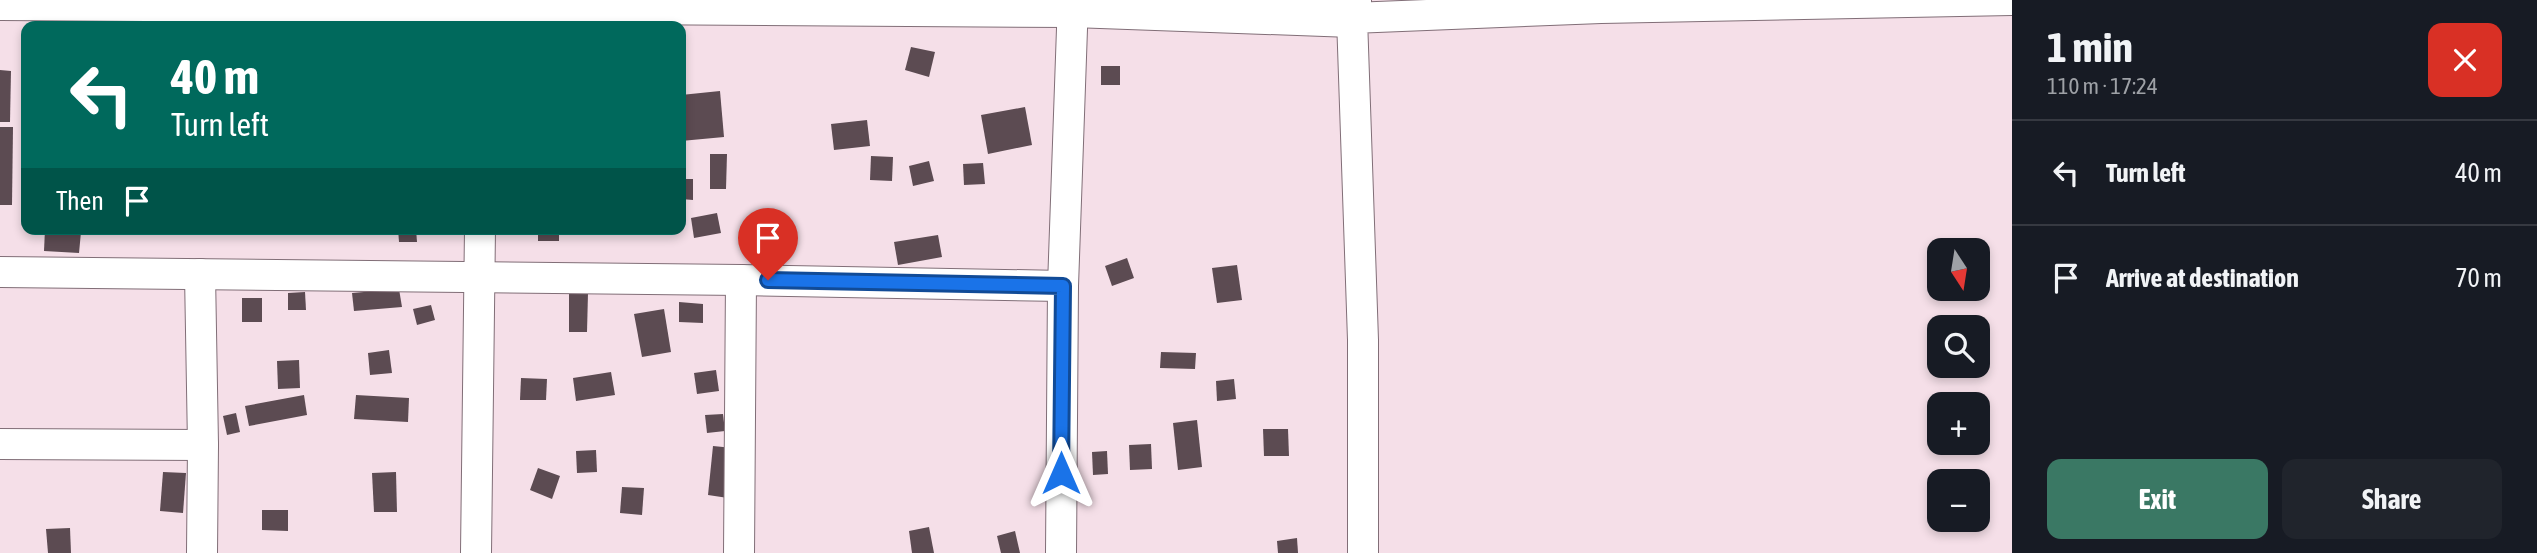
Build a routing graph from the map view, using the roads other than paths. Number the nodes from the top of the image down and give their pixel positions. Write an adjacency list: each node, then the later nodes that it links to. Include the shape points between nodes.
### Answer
1 (2012, 0): 3 (street)
2 (0, 1): 7 (street)
3 (1796, 2): 5 (street)
4 (1073, 4): 6 (street); 7 (street); 13 (street)
5 (1601, 4): 6 (street)
6 (1352, 9): 20 (street, via 1363,340)
7 (476, 10)
8 (480, 235): 11 (street)
9 (0, 272): 10 (street)
10 (200, 274): 11 (street); 15 (street)
11 (481, 278): 12 (street); 17 (street)
12 (741, 280): 13 (street); 18 (street)
13 (1063, 286): 19 (street)
14 (0, 444): 15 (street)
15 (203, 445): 16 (street)
16 (202, 553)
17 (476, 553)
18 (739, 553)
19 (1061, 553)
20 (1363, 553)

